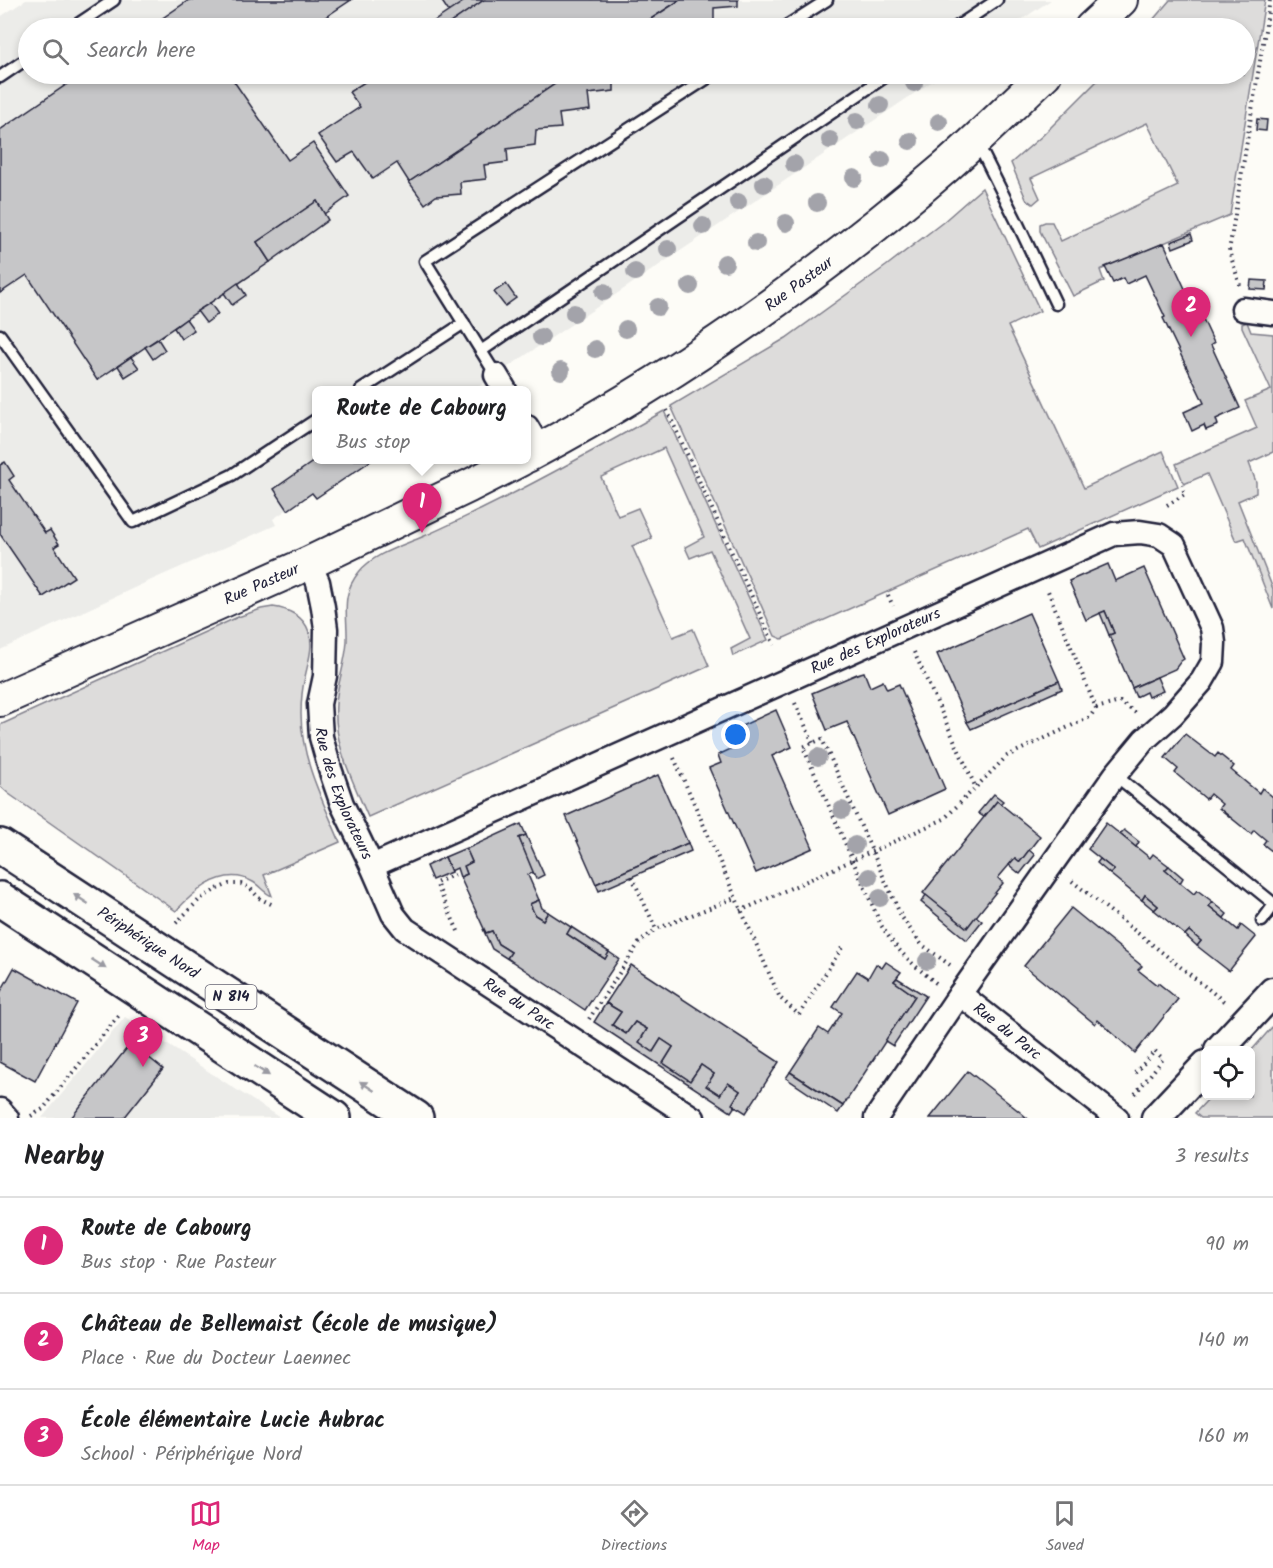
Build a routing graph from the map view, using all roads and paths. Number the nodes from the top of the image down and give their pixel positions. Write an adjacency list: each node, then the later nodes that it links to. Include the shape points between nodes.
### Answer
1 (114, 0): 6 (lane)
2 (997, 0): 8 (lane)
3 (1121, 0): 9 (main road)
4 (1270, 0): 16 (path, via 1229,251)
5 (821, 2): 7 (lane)
6 (87, 18)
7 (798, 18)
8 (970, 18)
9 (1102, 18)
10 (18, 65): 11 (lane)
11 (0, 77)
12 (699, 84): 19 (lane, via 425,261)
13 (873, 84): 21 (lane)
14 (1035, 84): 15 (main road, Rue Pasteur)
15 (976, 140): 17 (lane); 26 (main road, Rue Pasteur, via 852,244 690,361)
16 (1243, 302): 18 (street)
17 (1056, 304)
18 (1273, 313)
19 (464, 323): 21 (lane); 23 (lane)
20 (0, 335): 25 (lane, via 133,522 232,475)
21 (481, 351): 22 (lane)
22 (500, 383)
23 (367, 386)
24 (664, 404): 32 (path)
25 (312, 422)
26 (531, 446)
27 (503, 464): 30 (main road, Rue Pasteur, via 469,486)
28 (1182, 485): 29 (path, via 1185,494)
29 (1167, 505)
30 (309, 563): 34 (main road, Rue Pasteur); 45 (street, Rue des Explorateurs, via 318,582 326,629 325,676 319,704 321,737 342,804)
31 (1048, 591): 36 (path)
32 (774, 645)
33 (913, 651): 41 (path)
34 (0, 700)
35 (795, 703): 38 (path)
36 (1096, 708): 37 (path, via 1120,702); 41 (path, via 1090,717 1007,756)
37 (1157, 729): 40 (street, Rue des Explorateurs); 45 (street, Rue des Explorateurs, via 1202,681 1213,662 1212,628 1174,545 1159,535 1114,534)
38 (813, 743): 43 (path, via 822,739); 44 (path, via 803,747)
39 (673, 758): 49 (path)
40 (1116, 775): 51 (lane); 60 (street, Rue des Explorateurs)
41 (976, 788): 43 (path, via 944,819)
42 (0, 846): 73 (highway, Périphérique Nord / N 814, one-way to 42)
43 (872, 852): 44 (path); 59 (path, via 911,931 921,944)
44 (852, 860): 53 (path); 60 (path, via 892,943 908,961)
45 (372, 866): 74 (street, Rue du Parc, via 389,907 405,929)
46 (458, 873): 57 (path, via 436,883 458,932)
47 (632, 877): 56 (path)
48 (1069, 878): 62 (path)
49 (735, 898): 53 (path); 56 (path)
50 (0, 899): 72 (highway, N 814, one-way to 72)
51 (1273, 905): 54 (lane)
52 (275, 906): 55 (path, via 250,888 229,885 200,898)
53 (740, 911): 58 (path, via 780,998 799,1015)
54 (1262, 921)
55 (177, 923)
56 (656, 929): 64 (path, via 639,943)
57 (455, 938)
58 (843, 946)
59 (955, 969)
60 (951, 990): 75 (street, Rue du Parc); 76 (street, Rue du Parc)
61 (1273, 992): 65 (street)
62 (1226, 1004)
63 (120, 1013): 71 (path, via 43,1109)
64 (588, 1020)
65 (1223, 1046)
66 (1201, 1070): 69 (street)
67 (1135, 1073): 69 (path, via 1155,1051 1164,1059 1135,1094)
68 (0, 1110): 70 (street)
69 (1160, 1112)
70 (7, 1118)
71 (28, 1118)
72 (334, 1118)
73 (416, 1118)
74 (693, 1118)
75 (876, 1118)
76 (1116, 1118)

